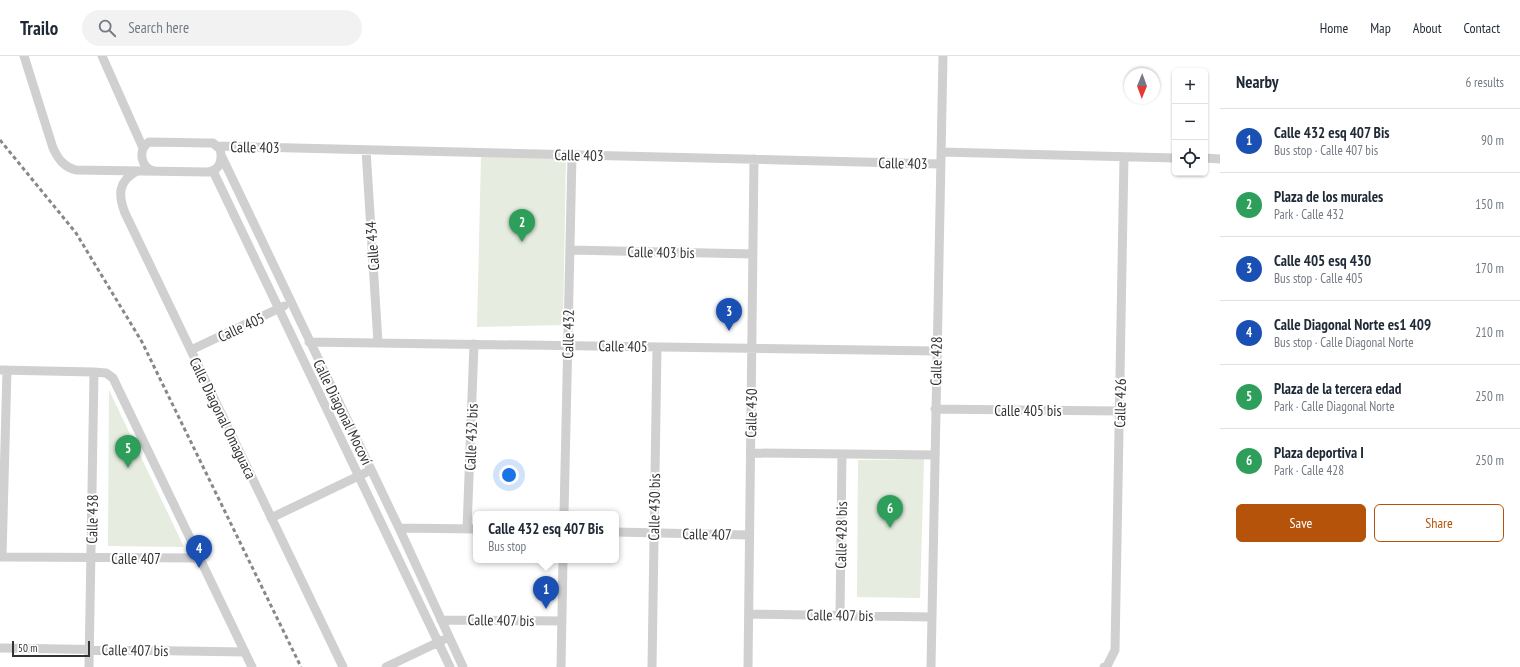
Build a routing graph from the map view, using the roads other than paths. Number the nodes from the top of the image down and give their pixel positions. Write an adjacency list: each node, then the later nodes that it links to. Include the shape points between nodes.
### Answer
1 (24, 56): 16 (street, via 57,156 62,164 76,170)
2 (102, 56): 5 (street)
3 (943, 56): 7 (street, Calle 428)
4 (217, 146): 5 (street, Calle 403, via 208,143 149,142); 6 (street, Calle 403); 9 (street, Calle 403)
5 (143, 148): 17 (street, via 142,161 147,168)
6 (366, 150): 8 (street, Calle 403); 24 (street, Calle 434)
7 (941, 152): 10 (street, Calle 403); 15 (street, Calle 428)
8 (572, 155): 13 (street, Calle 403); 19 (street, Calle 432)
9 (222, 157): 18 (street, Calle 403, via 220,166); 21 (street, Calle Diagonal Mocoví)
10 (1124, 157): 11 (street, Calle 403); 34 (street, Calle 426)
11 (1172, 158)
12 (1208, 158): 14 (street)
13 (754, 159): 15 (street, Calle 403); 20 (street, Calle 430)
14 (1220, 159)
15 (941, 164): 30 (street, Calle 428)
16 (137, 171): 17 (street); 29 (street, Calle Diagonal Omaguaca, via 130,174 122,185 122,205)
17 (154, 171): 18 (street)
18 (213, 172): 22 (street, Calle Diagonal Mocoví)
19 (570, 250): 20 (street, Calle 403 bis); 26 (street, Calle 432)
20 (753, 254): 28 (street, Calle 430)
21 (291, 303): 22 (street, Calle 405); 23 (street, Calle Diagonal Mocoví)
22 (279, 309): 29 (street, Calle 405); 39 (street, Calle Diagonal Mocoví)
23 (309, 342): 24 (street, Calle 405); 38 (street, Calle Diagonal Mocoví)
24 (378, 343): 25 (street, Calle 405)
25 (474, 344): 26 (street, Calle 405); 43 (street, Calle 432 bis)
26 (568, 345): 27 (street, Calle 405); 40 (street, Calle 432)
27 (657, 347): 28 (street, Calle 405); 45 (street, Calle 430 bis)
28 (752, 348): 30 (street, Calle 405); 35 (street, Calle 430)
29 (190, 350): 41 (street, Calle Diagonal Omaguaca)
30 (936, 351): 33 (street, Calle 428)
31 (3, 370): 32 (street); 47 (street)
32 (94, 372): 48 (street, Calle 438); 49 (street, via 110,375 115,382)
33 (936, 409): 34 (street, Calle 405 bis); 37 (street, Calle 428)
34 (1120, 411): 71 (street, Calle 426, via 1115,650)
35 (751, 452): 36 (street); 46 (street, Calle 430)
36 (842, 454): 37 (street); 52 (street, Calle 428 bis)
37 (934, 455): 53 (street, Calle 428)
38 (371, 470): 39 (street); 42 (street, Calle Diagonal Mocoví)
39 (359, 476): 41 (street); 57 (street, Calle Diagonal Mocoví)
40 (564, 511)
41 (271, 518): 63 (street, Calle Diagonal Omaguaca)
42 (399, 528): 43 (street); 54 (street, Calle Diagonal Mocoví)
43 (472, 529)
44 (619, 532): 45 (street, Calle 407)
45 (654, 533): 46 (street, Calle 407); 68 (street, Calle 430 bis)
46 (750, 535): 51 (street, Calle 430)
47 (1, 557): 48 (street, Calle 407)
48 (91, 558): 49 (street, Calle 407); 59 (street, Calle 438)
49 (200, 558): 60 (street)
50 (563, 563): 55 (street)
51 (748, 614): 52 (street, Calle 407 bis); 69 (street, Calle 430)
52 (840, 615): 53 (street, Calle 407 bis)
53 (931, 616): 70 (street, Calle 428)
54 (441, 620): 55 (street, Calle 407 bis); 56 (street, Calle Diagonal Mocoví)
55 (562, 621): 67 (street)
56 (449, 637): 57 (street); 66 (street, Calle Diagonal Mocoví)
57 (438, 642): 64 (street); 65 (street, Calle Diagonal Mocoví)
58 (0, 648): 59 (street, Calle 407 bis)
59 (89, 650): 60 (street, Calle 407 bis); 61 (street, Calle 438)
60 (245, 652): 62 (street)
61 (89, 667)
62 (252, 667)
63 (343, 667)
64 (386, 667)
65 (450, 667)
66 (463, 667)
67 (561, 667)
68 (652, 667)
69 (748, 667)
70 (931, 667)
71 (1104, 667)

